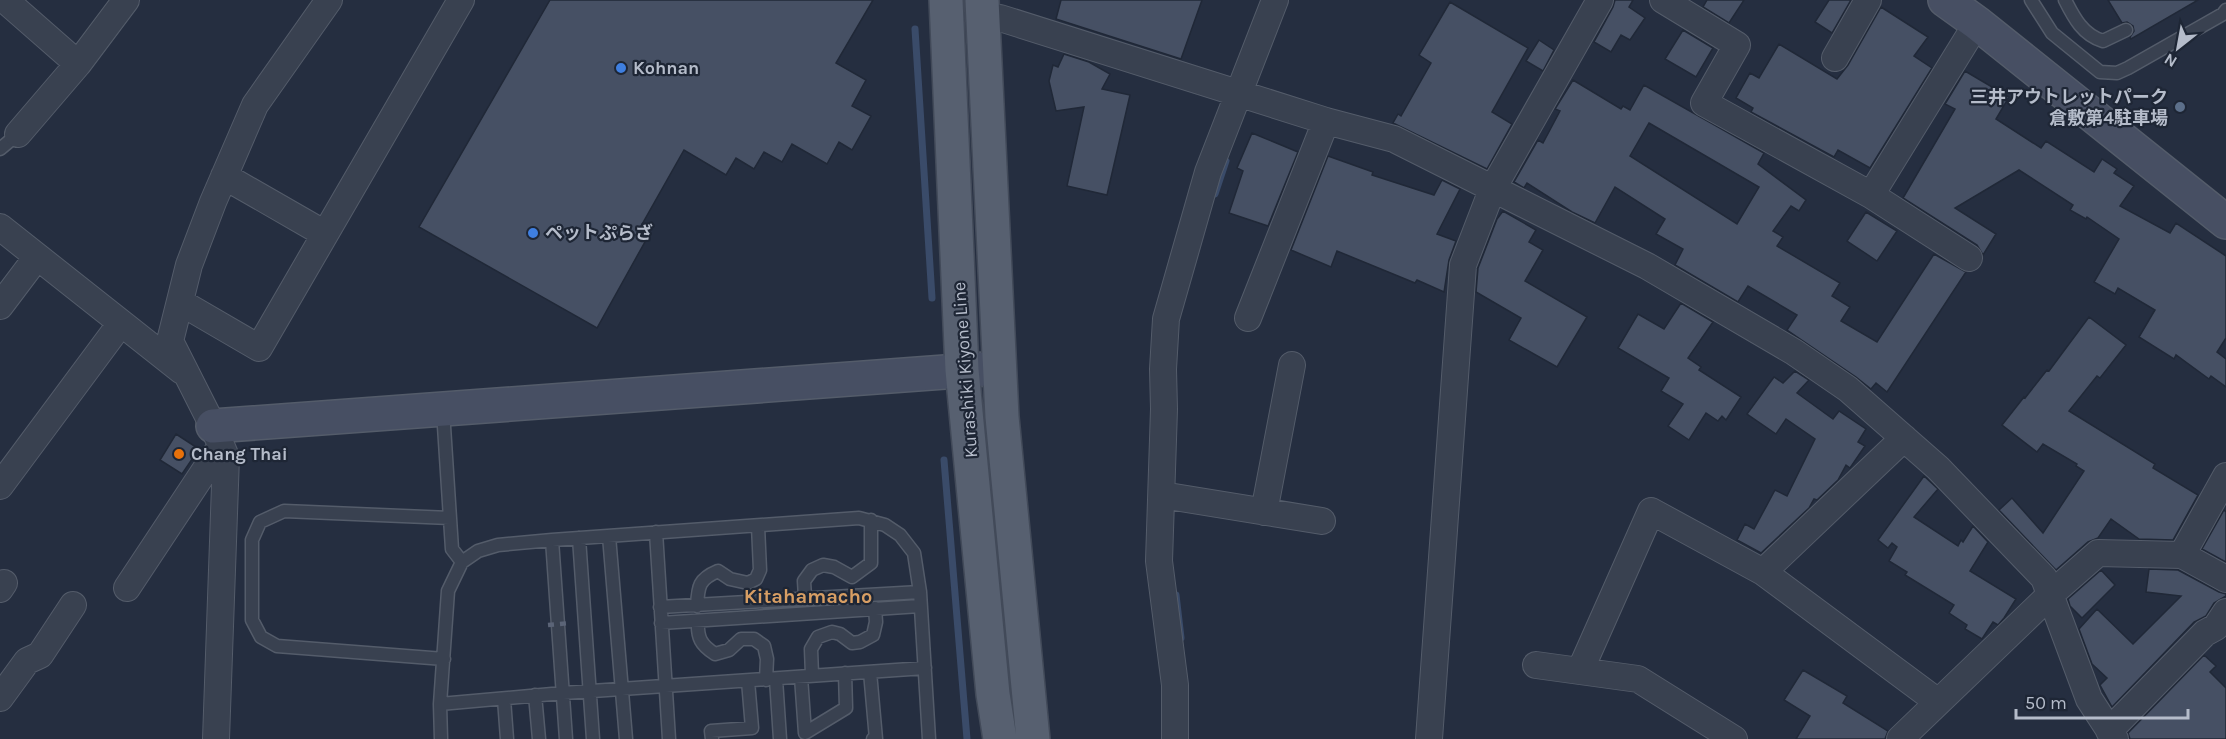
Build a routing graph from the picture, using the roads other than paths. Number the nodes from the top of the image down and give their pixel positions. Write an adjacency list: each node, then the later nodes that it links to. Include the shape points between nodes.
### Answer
1 (5, 0): 18 (street)
2 (126, 0): 18 (street)
3 (329, 0): 22 (street, via 255,105)
4 (460, 0): 27 (street)
5 (946, 0): 36 (main road, Kurashiki Kiyone Line)
6 (1275, 0): 19 (street)
7 (1600, 0): 23 (street)
8 (1663, 0): 24 (street, via 1737,45 1704,103)
9 (1868, 0): 17 (street)
10 (1945, 0): 15 (street)
11 (2031, 0): 13 (lane, via 2052,33 2100,72 2117,73)
12 (2065, 0): 16 (lane, via 2090,37 2103,41)
13 (2226, 10)
14 (983, 11): 19 (street); 35 (main road, Kurashiki Kiyone Line)
15 (1977, 23): 24 (street); 25 (street)
16 (2126, 30)
17 (1835, 58)
18 (78, 64): 21 (street)
19 (1238, 93): 20 (street); 43 (street, via 1208,172 1166,319)
20 (1326, 121): 23 (street, via 1394,139); 32 (street)
21 (9, 141)
22 (224, 176): 27 (street); 30 (street, via 189,265)
23 (1492, 190): 40 (street, via 1647,266 1794,352 1848,389); 103 (street, via 1463,265 1460,290)
24 (1871, 195): 29 (street)
25 (2226, 222)
26 (0, 227): 28 (street)
27 (325, 234): 30 (street, via 259,348)
28 (37, 257): 31 (street); 33 (street)
29 (1969, 258)
30 (180, 302): 37 (street, via 170,340)
31 (0, 306)
32 (1248, 318)
33 (121, 323): 37 (street); 42 (street)
34 (1292, 364): 44 (street)
35 (999, 368): 36 (street); 101 (main road, Kurashiki Kiyone Line)
36 (963, 370): 38 (street); 100 (main road, Kurashiki Kiyone Line)
37 (187, 375): 39 (street)
38 (443, 411): 39 (street); 45 (lane)
39 (217, 436): 57 (street); 88 (street, via 226,457)
40 (1904, 438): 55 (street); 59 (street, via 2044,578)
41 (2226, 476): 53 (street)
42 (0, 486)
43 (1162, 495): 44 (street); 102 (street, via 1160,561 1175,685)
44 (1264, 512): 47 (street)
45 (450, 518): 54 (lane, via 452,549); 69 (lane, via 284,511 260,522 252,540 252,620 261,637 278,646)
46 (871, 520): 48 (lane); 58 (lane, via 900,535 914,553); 60 (lane, via 871,563 852,577 823,565 812,570 804,581)
47 (1322, 521)
48 (758, 526): 49 (lane); 62 (lane, via 760,570 756,579 748,584 718,571 706,576 698,589)
49 (656, 532): 50 (lane); 64 (lane)
50 (609, 536): 51 (lane); 79 (lane)
51 (579, 538): 52 (lane); 80 (lane)
52 (552, 540): 54 (lane, via 498,545 478,551); 81 (lane)
53 (2182, 555): 56 (street); 59 (street, via 2098,553)
54 (462, 562): 69 (lane, via 448,591)
55 (1763, 572): 72 (street, via 1651,511); 85 (street)
56 (2226, 579)
57 (127, 588)
58 (920, 592): 60 (lane); 63 (lane)
59 (2050, 595): 85 (street); 87 (street, via 2089,699)
60 (805, 597): 62 (lane)
61 (73, 605): 83 (street, via 40,655 27,661)
62 (697, 606): 64 (lane)
63 (920, 606): 65 (lane); 71 (lane)
64 (660, 607): 68 (lane)
65 (875, 608): 67 (lane); 75 (lane, via 873,635 860,642 852,643 832,632 818,637 810,649)
66 (2226, 612): 87 (street)
67 (698, 621): 68 (lane); 76 (lane, via 703,646 716,654 729,650 741,639 754,639 764,646)
68 (661, 623): 78 (lane)
69 (444, 659): 86 (lane)
70 (1536, 665): 72 (street)
71 (924, 668): 73 (lane); 99 (lane)
72 (1580, 671): 104 (street, via 1638,679)
73 (870, 672): 74 (lane); 98 (lane)
74 (845, 673): 75 (lane); 75 (lane, via 846,708 805,733)
75 (806, 676): 76 (lane)
76 (771, 679): 77 (lane); 97 (lane)
77 (748, 681): 78 (lane); 96 (lane, via 752,728 711,731)
78 (665, 686): 79 (lane); 95 (lane)
79 (623, 689): 80 (lane); 94 (lane)
80 (589, 692): 81 (lane); 93 (lane)
81 (563, 693): 82 (lane); 92 (lane)
82 (535, 695): 84 (lane); 91 (lane)
83 (0, 698)
84 (504, 699): 86 (lane); 90 (lane)
85 (1938, 702): 105 (street)
86 (440, 704): 89 (lane)
87 (2112, 735)
88 (216, 739)
89 (441, 739)
90 (507, 739)
91 (539, 739)
92 (566, 739)
93 (593, 739)
94 (626, 739)
95 (669, 739)
96 (711, 739)
97 (780, 739)
98 (873, 739)
99 (929, 739)
100 (1000, 739)
101 (1033, 739)
102 (1175, 739)
103 (1429, 739)
104 (1734, 739)
105 (1900, 739)

